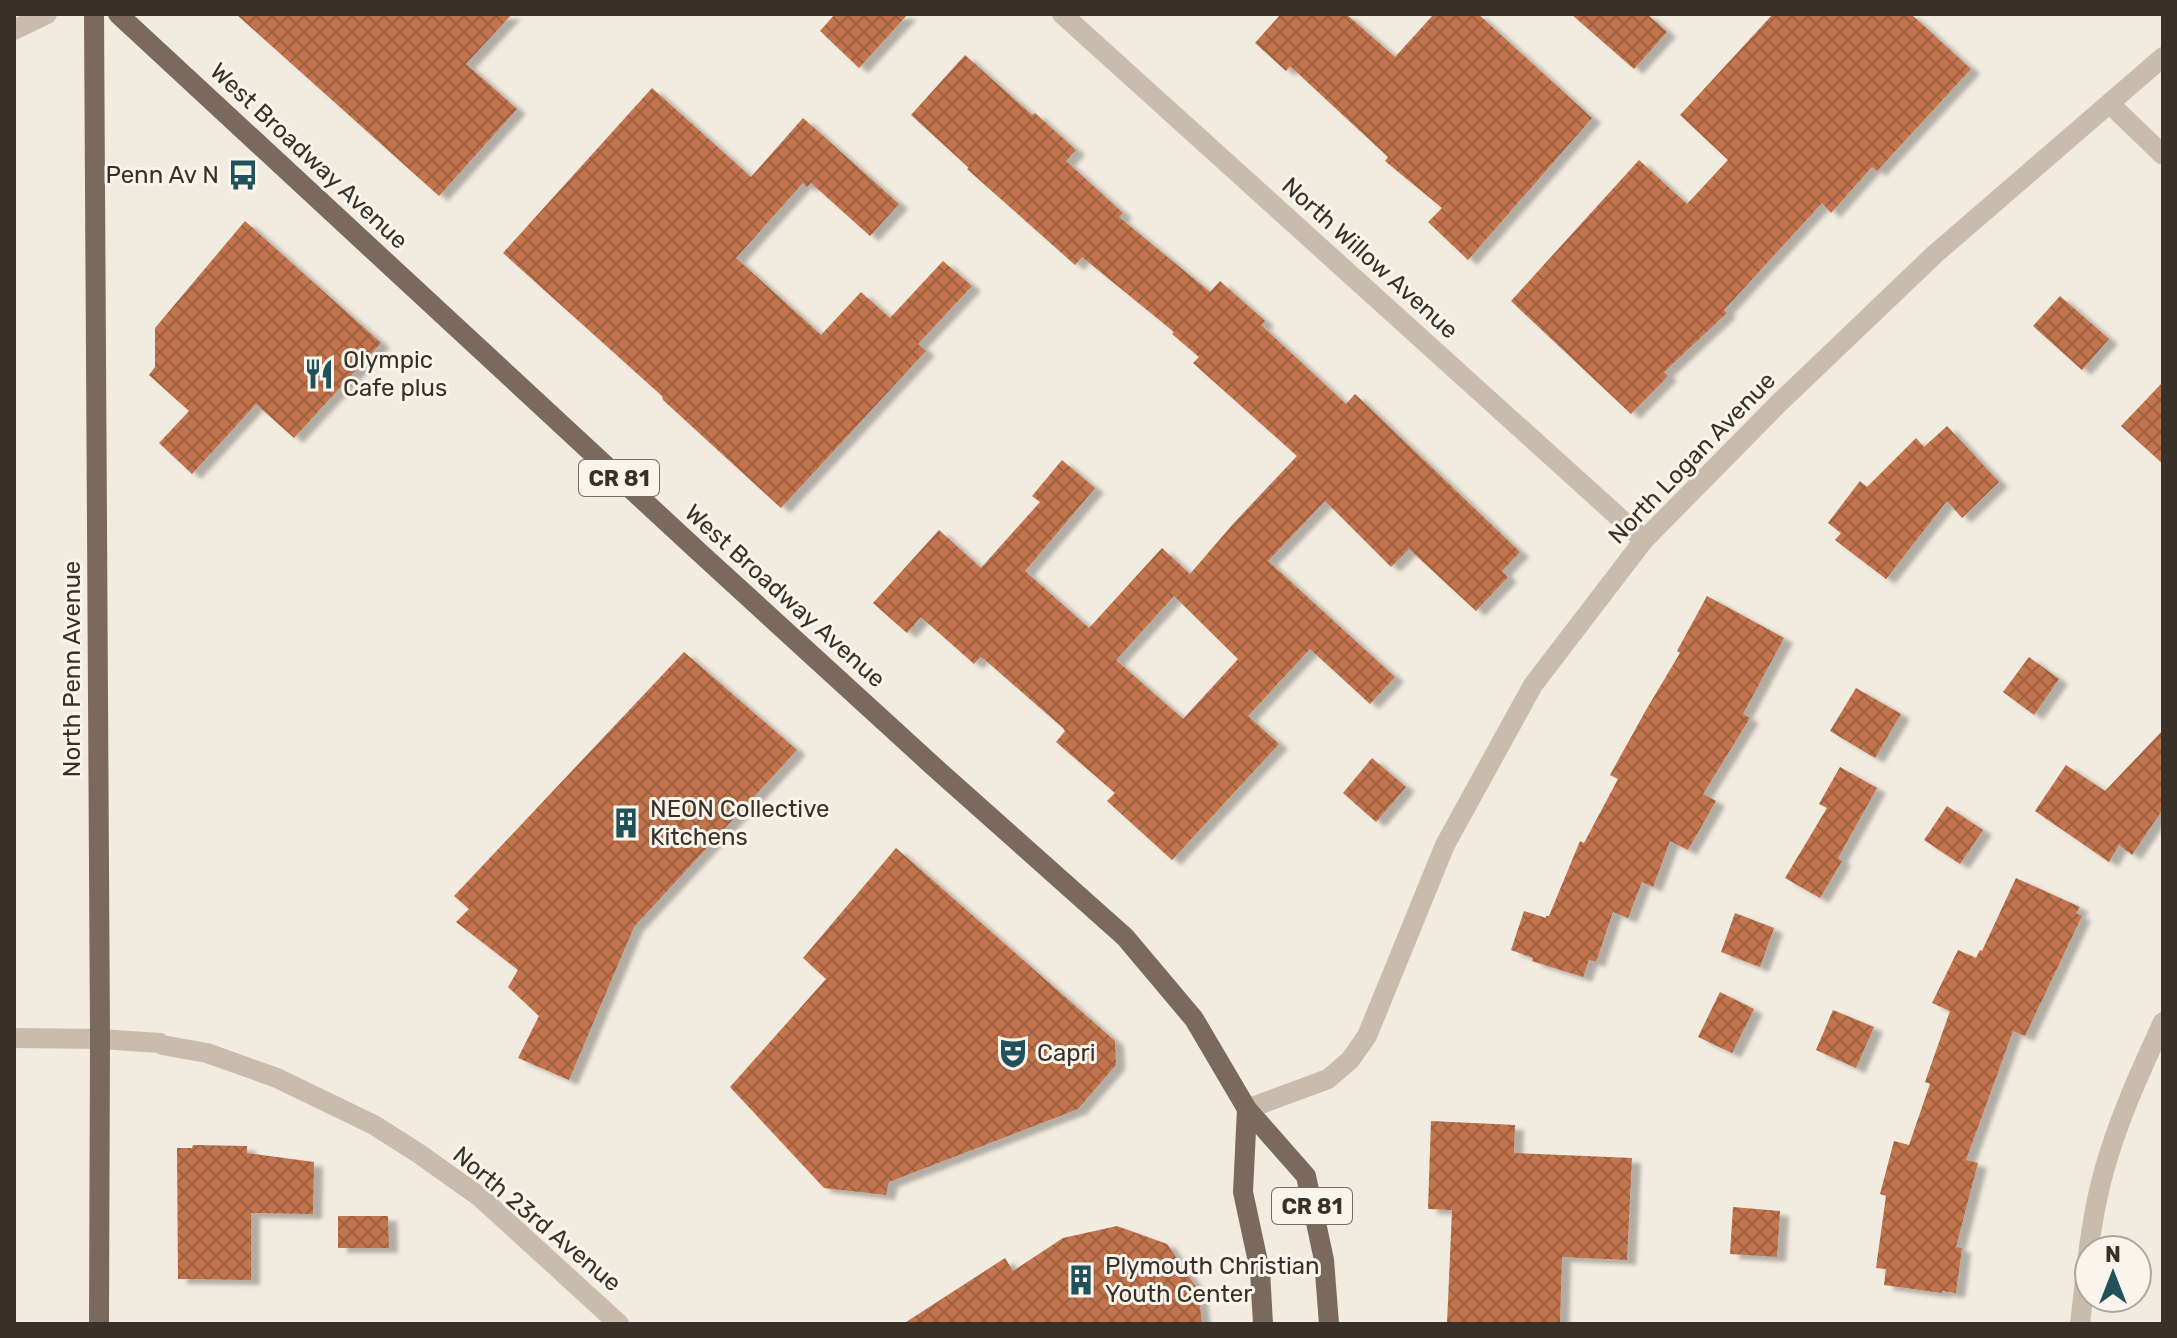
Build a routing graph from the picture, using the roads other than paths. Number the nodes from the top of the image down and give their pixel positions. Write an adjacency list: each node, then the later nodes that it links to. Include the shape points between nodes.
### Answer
1 (47, 14): 5 (street)
2 (94, 14): 12 (main road, North Penn Avenue)
3 (118, 14): 13 (main road, West Broadway Avenue / CR 81, via 687,542 1125,937 1194,1019)
4 (1062, 14): 9 (street, North Willow Avenue)
5 (14, 30)
6 (2163, 57): 7 (street, North Logan Avenue)
7 (2110, 104): 8 (street); 9 (street, North Logan Avenue, via 1935,254)
8 (2163, 155)
9 (1644, 540): 13 (street, North Logan Avenue, via 1533,685 1445,845 1367,1036 1328,1079)
10 (2163, 1022): 18 (street, via 2104,1172)
11 (14, 1038): 12 (street, North 23rd Avenue)
12 (100, 1039): 14 (main road, North Penn Avenue); 15 (street, North 23rd Avenue, via 207,1053 277,1078 374,1125 480,1197)
13 (1247, 1109): 16 (main road, CR 81, via 1243,1192 1260,1271); 17 (main road, West Broadway Avenue / CR 81, via 1306,1176 1324,1260)
14 (99, 1324)
15 (619, 1324)
16 (1263, 1324)
17 (1329, 1324)
18 (2080, 1324)

